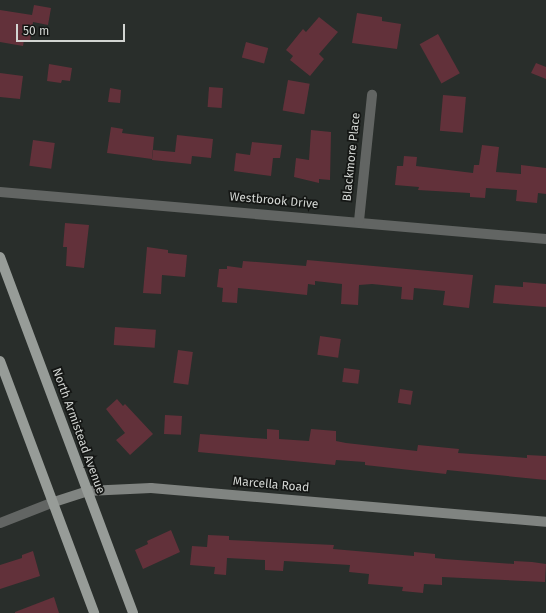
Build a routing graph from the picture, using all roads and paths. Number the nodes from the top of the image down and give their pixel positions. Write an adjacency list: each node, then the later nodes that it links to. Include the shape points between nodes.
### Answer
1 (372, 96): 3 (street, Blackmore Place)
2 (0, 192): 3 (street, Westbrook Drive)
3 (359, 221): 4 (street, Westbrook Drive)
4 (546, 238)
5 (0, 257): 7 (main road, North Armistead Avenue)
6 (0, 361): 8 (main road)
7 (87, 491): 8 (street, Marcella Road); 9 (street, Marcella Road, via 151,488); 12 (main road, North Armistead Avenue)
8 (54, 502): 10 (street, Marcella Road); 11 (main road)
9 (546, 522)
10 (0, 523)
11 (94, 613)
12 (133, 613)

